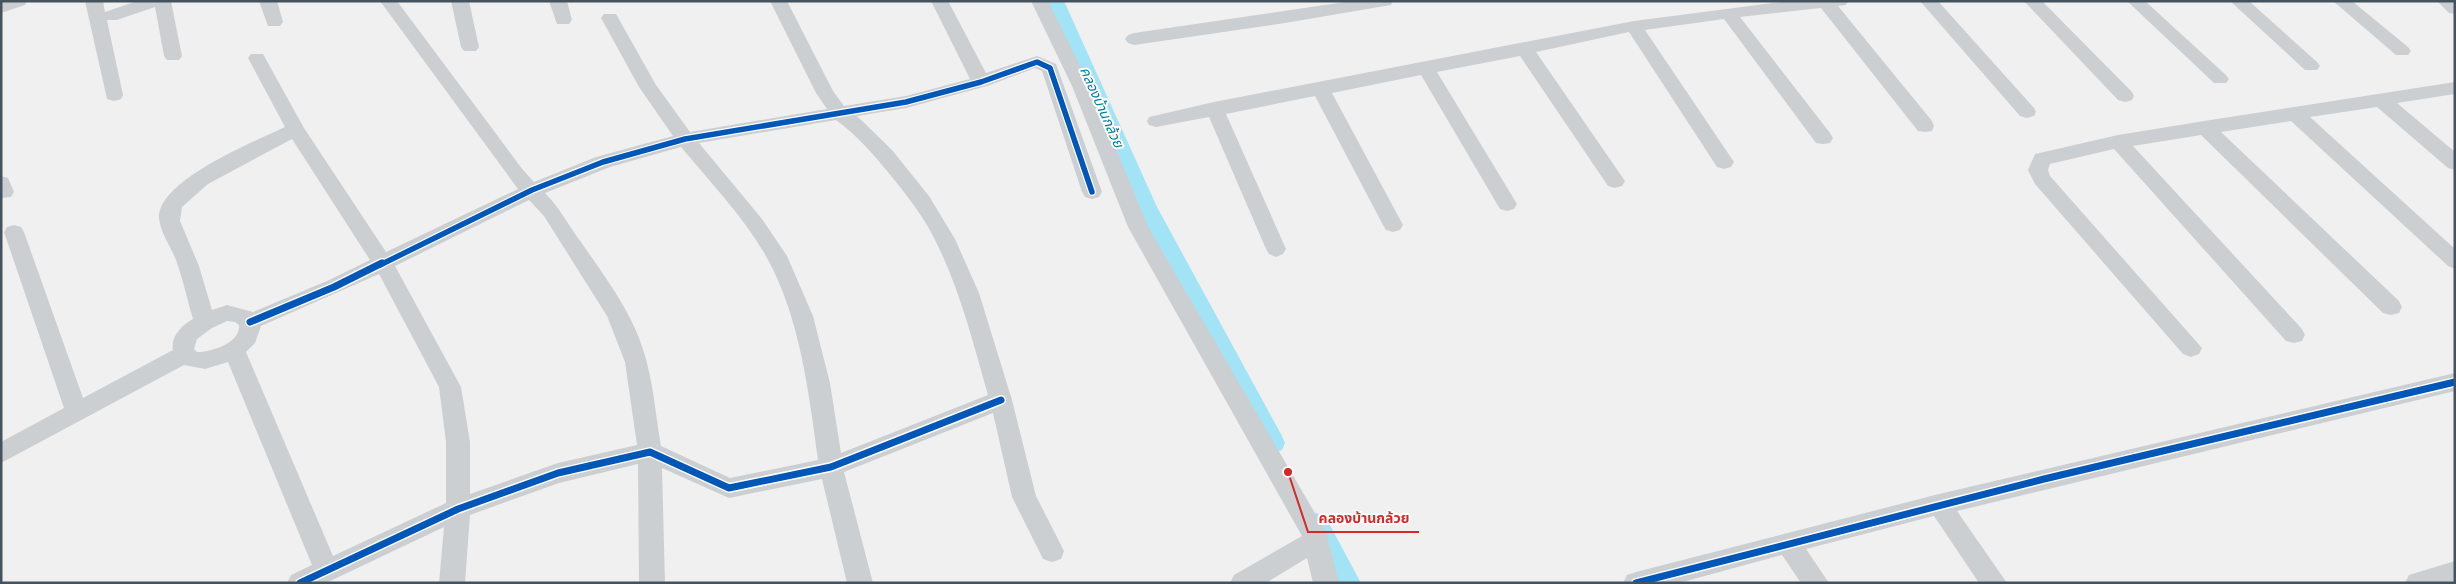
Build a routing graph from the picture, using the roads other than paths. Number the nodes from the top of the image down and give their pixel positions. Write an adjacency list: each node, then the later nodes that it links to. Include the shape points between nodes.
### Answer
1 (19, 1): 20 (street)
2 (94, 1): 40 (street)
3 (155, 1): 23 (street)
4 (162, 1): 32 (street)
5 (268, 1): 26 (street)
6 (388, 1): 57 (street, via 504,159)
7 (460, 1): 29 (street)
8 (558, 1): 25 (street)
9 (778, 1): 46 (street)
10 (938, 1): 37 (street)
11 (1039, 1): 80 (street, via 1081,86 1138,227)
12 (1385, 1): 28 (street)
13 (1928, 1): 44 (street)
14 (2032, 1): 41 (street)
15 (2135, 1): 36 (street)
16 (2238, 1): 34 (street)
17 (2341, 1): 31 (street)
18 (2444, 1): 21 (street)
19 (1833, 2): 22 (street); 48 (street)
20 (1, 8)
21 (2455, 9)
22 (1728, 13): 27 (street); 51 (street)
23 (110, 16)
24 (610, 18): 52 (street, via 648,87)
25 (564, 20)
26 (274, 22)
27 (1634, 26): 30 (street); 54 (street)
28 (1134, 39)
29 (470, 47)
30 (1525, 49): 35 (street); 56 (street)
31 (2402, 51)
32 (173, 56)
33 (257, 58): 50 (street)
34 (2311, 66)
35 (1425, 67): 38 (street); 59 (street)
36 (2220, 79)
37 (981, 82): 46 (street, via 906,102); 58 (street, via 1038,62 1050,68)
38 (1320, 88): 43 (street); 60 (street)
39 (2455, 88): 42 (street)
40 (114, 94)
41 (2125, 96)
42 (2380, 99): 45 (street); 55 (street)
43 (1214, 108): 47 (street); 62 (street)
44 (2027, 112)
45 (2294, 112): 49 (street); 63 (street)
46 (838, 113): 52 (street); 73 (street, via 857,126 885,155 922,201 945,239 968,293)
47 (1156, 121)
48 (1925, 126)
49 (2204, 127): 53 (street); 65 (street)
50 (296, 130): 64 (street); 66 (street, via 203,177 171,205 169,216 186,259)
51 (1823, 138)
52 (685, 139): 57 (street, via 603,162); 77 (street, via 755,224 776,256 802,316 819,383)
53 (2118, 142): 68 (street); 69 (street, via 2046,157 2038,170 2042,179)
54 (1724, 162)
55 (2455, 162)
56 (1615, 181)
57 (532, 190): 64 (street); 75 (street, via 601,284 618,315 636,362)
58 (1092, 192)
59 (1507, 204)
60 (1392, 225)
61 (14, 232): 74 (street)
62 (1276, 249)
63 (2455, 261)
64 (383, 264): 67 (street); 79 (street, via 428,340 450,387 458,442)
65 (2391, 308)
66 (204, 321): 67 (street, via 227,313 245,316); 71 (street, via 186,338)
67 (250, 322): 70 (street, via 248,336)
68 (2294, 335)
69 (2191, 348)
70 (234, 350): 71 (street, via 217,358 200,360); 83 (street)
71 (185, 354): 74 (street)
72 (2455, 382): 78 (street)
73 (1001, 400): 77 (street); 82 (street, via 1024,497)
74 (77, 413): 76 (street)
75 (650, 452): 77 (street, via 729,488); 79 (street, via 558,472); 88 (street)
76 (1, 453)
77 (831, 467): 89 (street)
78 (1939, 504): 81 (street); 93 (street)
79 (458, 509): 83 (street); 87 (street)
80 (1317, 540): 90 (street); 91 (street)
81 (1787, 542): 85 (street); 92 (street)
82 (1052, 551)
83 (326, 569): 86 (street)
84 (2455, 572): 94 (street)
85 (1646, 581)
86 (300, 583)
87 (452, 583)
88 (652, 583)
89 (860, 583)
90 (1244, 583)
91 (1326, 583)
92 (1816, 583)
93 (1994, 583)
94 (2418, 583)

